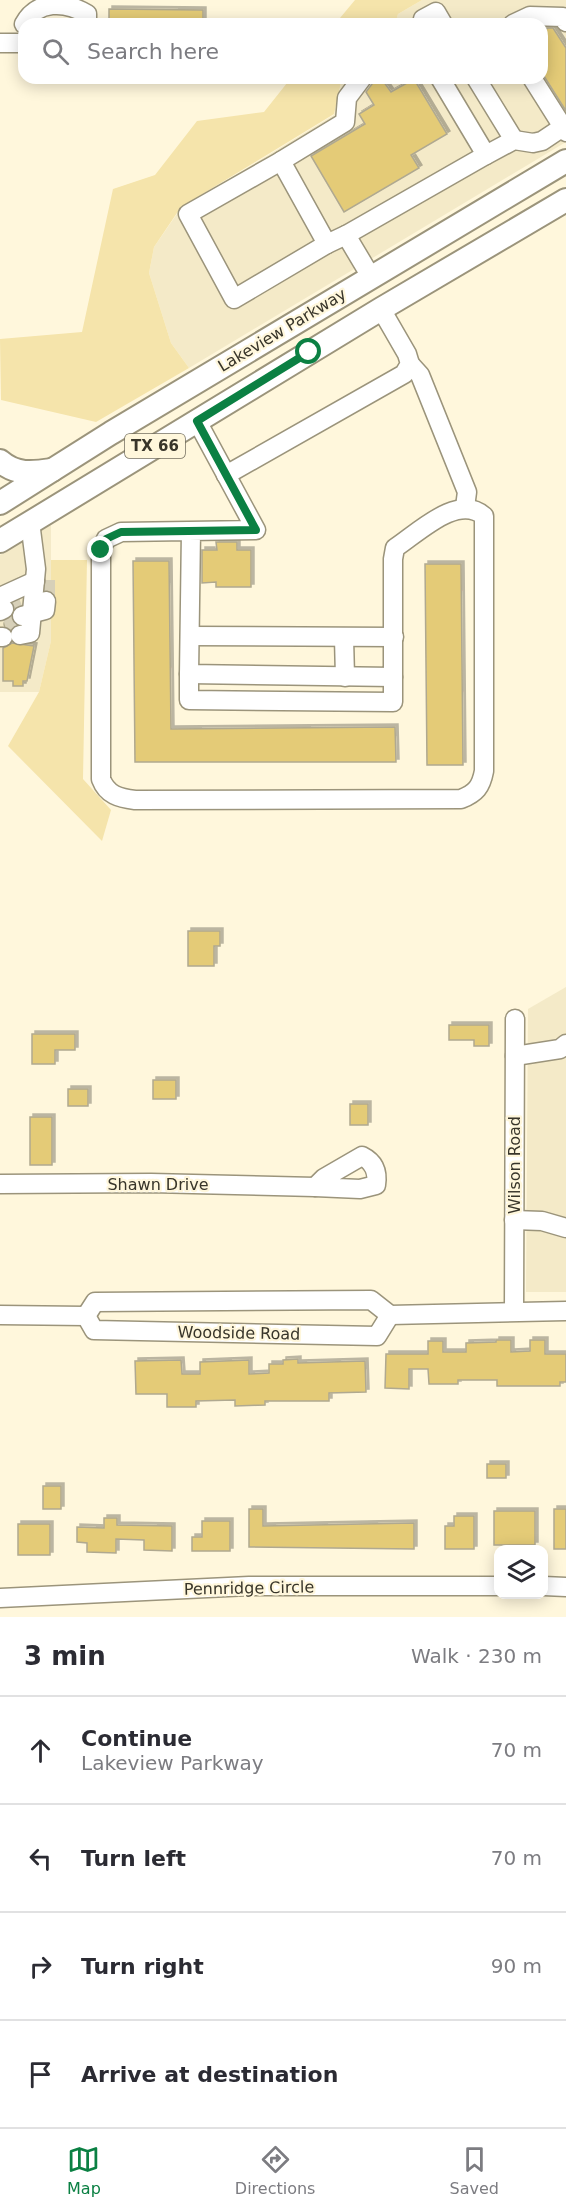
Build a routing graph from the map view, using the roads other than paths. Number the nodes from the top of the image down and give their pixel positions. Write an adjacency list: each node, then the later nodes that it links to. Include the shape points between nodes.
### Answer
1 (29, 18): 2 (street, via 39,8 61,5 74,6)
2 (87, 18)
3 (425, 18): 4 (street, via 436,12)
4 (440, 18)
5 (526, 18): 6 (street, via 563,18)
6 (566, 22)
7 (18, 36): 8 (street)
8 (0, 43)
9 (358, 84): 16 (street, via 347,98 345,122)
10 (444, 84): 15 (street)
11 (480, 84): 14 (street)
12 (536, 84): 13 (street)
13 (565, 128): 14 (street, via 533,143)
14 (514, 140): 15 (street)
15 (486, 155): 19 (street)
16 (281, 161): 20 (street); 20 (street, via 188,214 234,299)
17 (566, 161): 21 (main road, Lakeview Parkway / TX 66)
18 (566, 200): 22 (main road, Lakeview Parkway / TX 66)
19 (346, 235): 20 (street); 21 (street)
20 (327, 244)
21 (372, 277): 22 (main road); 26 (main road, Lakeview Parkway / TX 66)
22 (381, 309): 23 (street); 24 (main road, Lakeview Parkway / TX 66)
23 (410, 364): 27 (street, via 405,374); 29 (street, via 420,375 467,492)
24 (197, 421): 27 (street); 30 (main road, Lakeview Parkway / TX 66)
25 (0, 461): 26 (main road, via 12,470)
26 (53, 470): 28 (main road, Lakeview Parkway / TX 66)
27 (226, 475): 31 (street, via 256,530)
28 (0, 503)
29 (465, 507): 31 (street, via 484,516 484,771 475,793 461,799 135,800 118,798 105,789 101,779 101,550 106,539 121,532); 35 (street, via 450,512 395,548)
30 (30, 522): 32 (main road, Lakeview Parkway / TX 66); 33 (street)
31 (191, 531): 34 (street)
32 (0, 541)
33 (19, 608)
34 (190, 636): 36 (street); 37 (street)
35 (394, 637): 36 (street); 39 (street)
36 (344, 638): 38 (street)
37 (189, 674): 38 (street); 39 (street, via 189,700 393,702)
38 (345, 677): 39 (street)
39 (393, 677)
40 (515, 1019): 42 (street, Wilson Road)
41 (566, 1044): 42 (street, via 560,1049)
42 (515, 1056): 45 (street, Wilson Road)
43 (0, 1184): 44 (street, Shawn Drive)
44 (315, 1187)
45 (514, 1220): 46 (street, via 542,1221); 47 (street, Wilson Road)
46 (566, 1228)
47 (514, 1311): 48 (street); 50 (street)
48 (566, 1311)
49 (0, 1315): 51 (street, Woodside Road)
50 (390, 1315): 51 (street, Woodside Road, via 371,1300 95,1302); 51 (street, Woodside Road, via 376,1336 94,1329)
51 (86, 1316)
52 (494, 1586): 55 (street, Pennridge Circle, via 249,1586)
53 (548, 1586): 54 (street)
54 (566, 1587)
55 (0, 1598)

